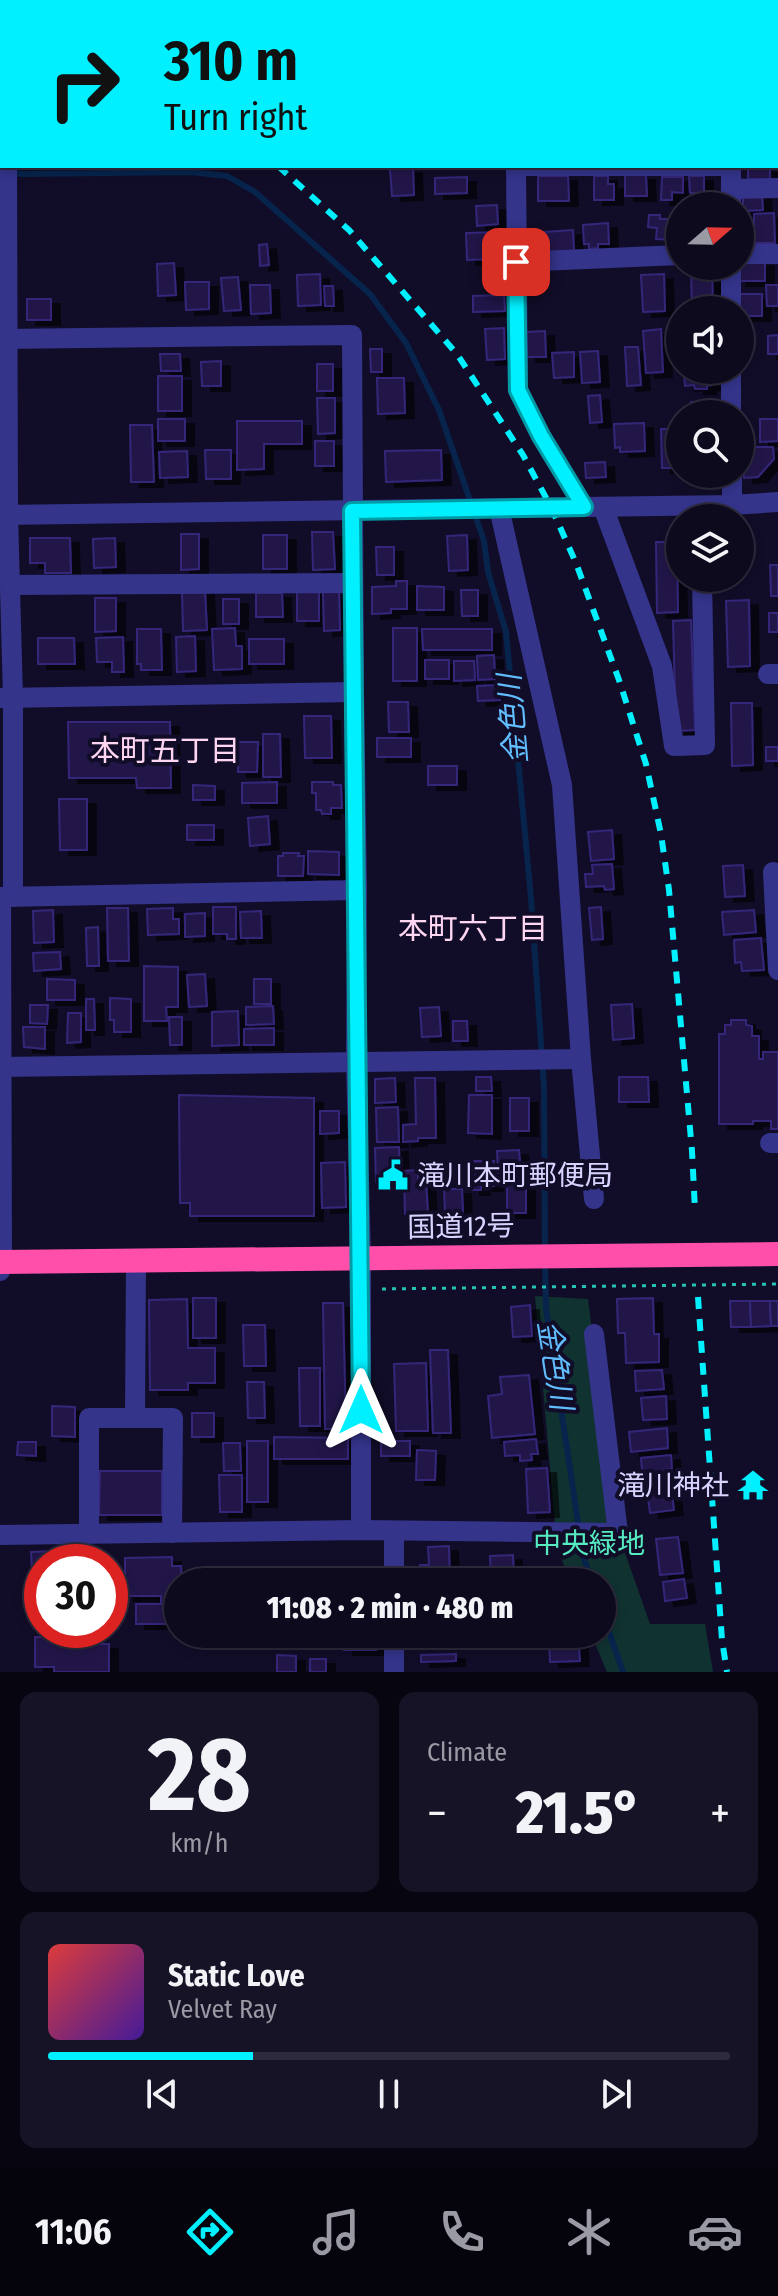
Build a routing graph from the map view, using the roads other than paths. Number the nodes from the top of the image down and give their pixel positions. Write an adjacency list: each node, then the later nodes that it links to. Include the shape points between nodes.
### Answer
1 (7, 168): 11 (street)
2 (516, 168): 10 (street)
3 (731, 168): 5 (street)
4 (778, 188): 6 (street)
5 (731, 192)
6 (754, 193)
7 (754, 254): 8 (street)
8 (778, 254)
9 (666, 256): 10 (street)
10 (516, 262): 14 (street, via 518,390 541,436)
11 (4, 339): 17 (street, via 352,335); 18 (street)
12 (778, 502): 13 (street)
13 (747, 504)
14 (594, 507): 15 (street); 16 (street); 21 (street, via 662,666 674,746 705,745)
15 (499, 508): 17 (street); 29 (street, via 562,785)
16 (666, 510)
17 (352, 511): 18 (street); 19 (street)
18 (4, 515): 20 (street)
19 (353, 583): 20 (street); 22 (street)
20 (10, 585): 23 (street)
21 (702, 592)
22 (354, 692): 23 (street); 25 (street)
23 (6, 698): 26 (street)
24 (773, 872): 28 (street)
25 (357, 890): 26 (street); 30 (street)
26 (5, 897): 27 (street)
27 (1, 955): 31 (street)
28 (778, 970)
29 (581, 1059): 30 (street); 32 (street)
30 (356, 1062): 31 (street); 34 (street)
31 (1, 1067): 36 (street)
32 (594, 1199)
33 (778, 1254): 34 (highway, 国道12号)
34 (361, 1257): 35 (highway, 国道12号); 39 (street)
35 (136, 1260): 36 (highway, 国道12号); 38 (street)
36 (1, 1265)
37 (594, 1334): 40 (street, via 618,1533)
38 (135, 1418): 41 (street, via 173,1418); 42 (street, via 89,1418)
39 (361, 1530): 40 (street); 41 (street)
40 (394, 1531): 44 (street)
41 (172, 1533): 42 (street)
42 (89, 1534): 43 (street)
43 (0, 1535)
44 (394, 1568)
45 (394, 1648): 46 (street)
46 (394, 1672)

